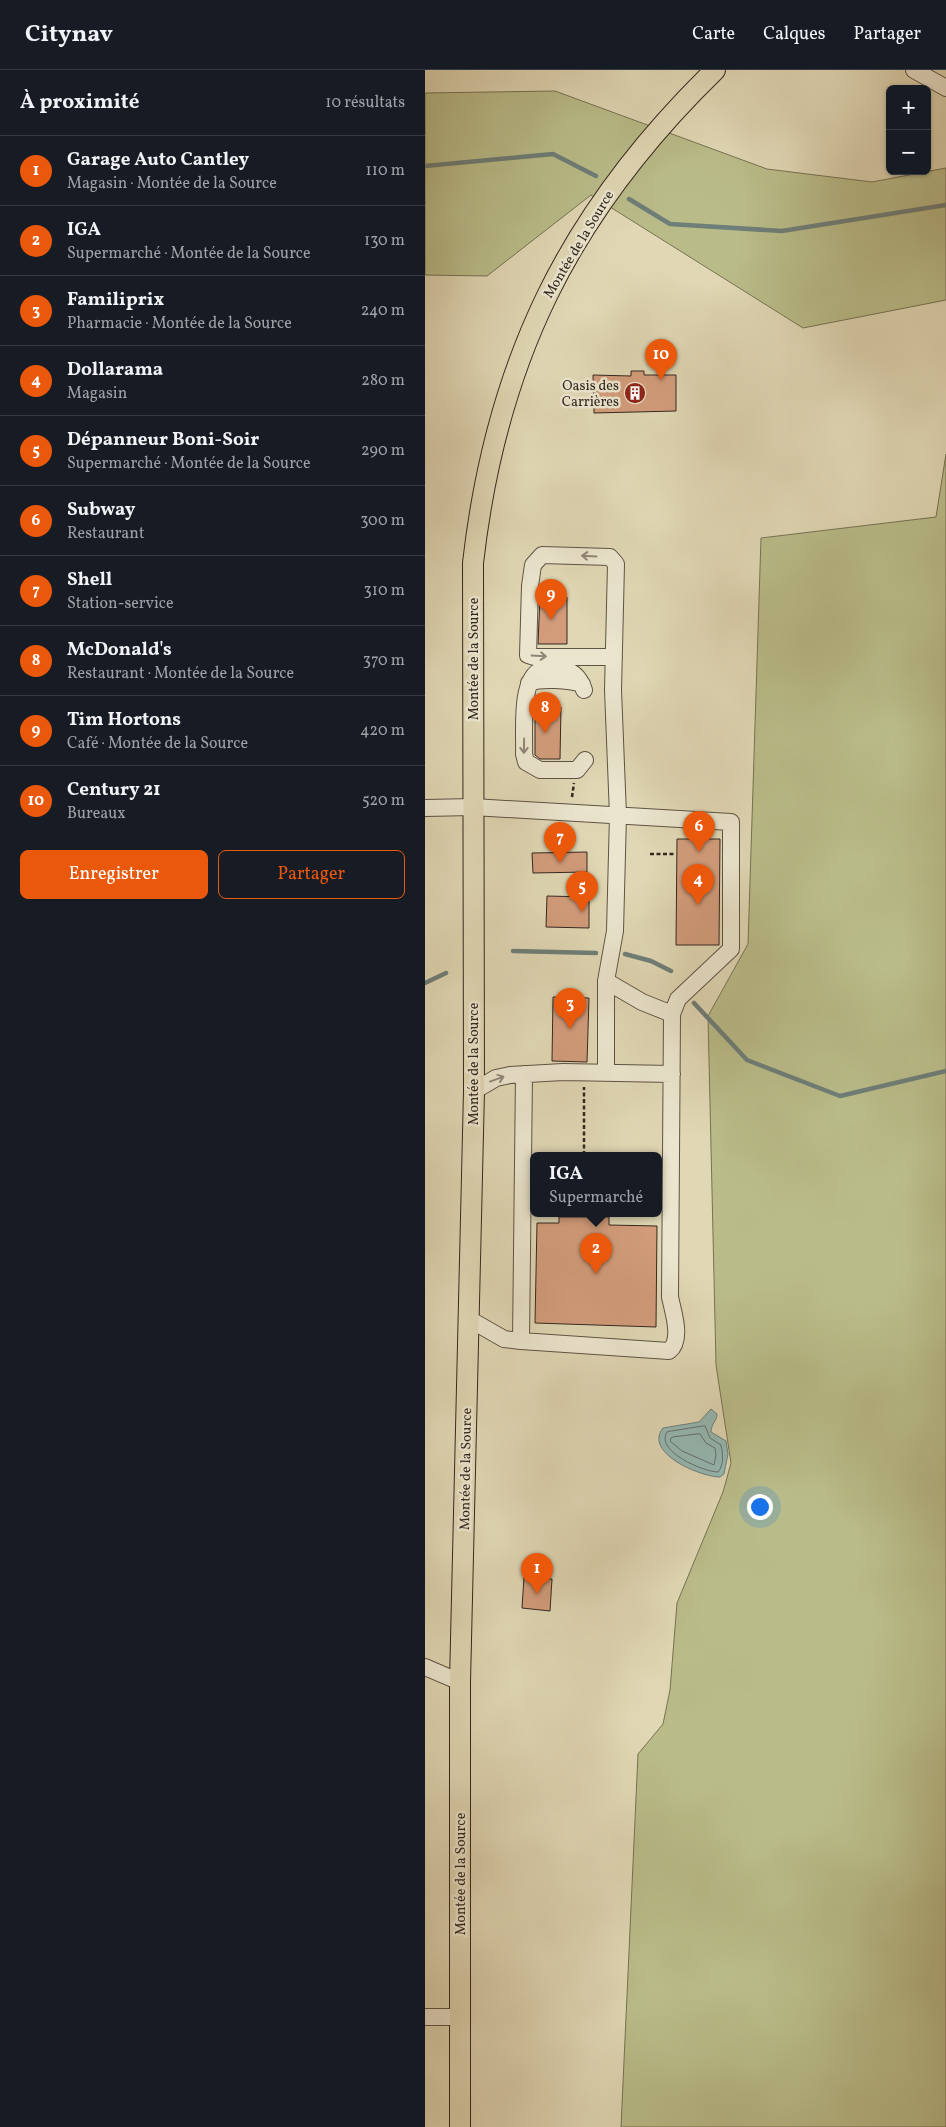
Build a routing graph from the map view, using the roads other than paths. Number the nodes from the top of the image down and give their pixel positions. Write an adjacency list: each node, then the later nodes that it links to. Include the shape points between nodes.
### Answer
1 (715, 70): 7 (main road, Montée de la Source, via 649,139 592,215 546,295 511,381 486,470 473,563)
2 (914, 70): 3 (street)
3 (946, 88)
4 (614, 657): 4 (street, one-way to 4, via 615,564 610,557 542,555 533,565 527,653 534,657); 9 (street)
5 (583, 687): 6 (street, one-way to 6, via 574,672 555,669 541,670 529,683 526,690 524,754 527,762 540,770 577,770)
6 (585, 760)
7 (473, 807): 8 (street); 9 (street); 15 (main road, Montée de la Source)
8 (425, 808)
9 (618, 815): 10 (street, via 615,930); 11 (street, via 731,822 731,949 678,999)
10 (606, 981): 11 (street, via 642,1002); 12 (street)
11 (672, 1014): 14 (street)
12 (606, 1072): 13 (street); 14 (street)
13 (524, 1074): 15 (street, one-way to 13, via 496,1078); 16 (street)
14 (671, 1074): 17 (street)
15 (474, 1091): 18 (main road, Montée de la Source)
16 (528, 1201): 19 (street)
17 (665, 1203): 19 (street, via 676,1326 672,1349)
18 (469, 1319): 19 (street, via 504,1339); 21 (main road, Montée de la Source)
19 (521, 1341)
20 (425, 1667): 21 (street)
21 (460, 1682): 23 (main road, Montée de la Source)
22 (425, 2017): 23 (street)
23 (461, 2017): 24 (main road, Montée de la Source)
24 (460, 2127)

